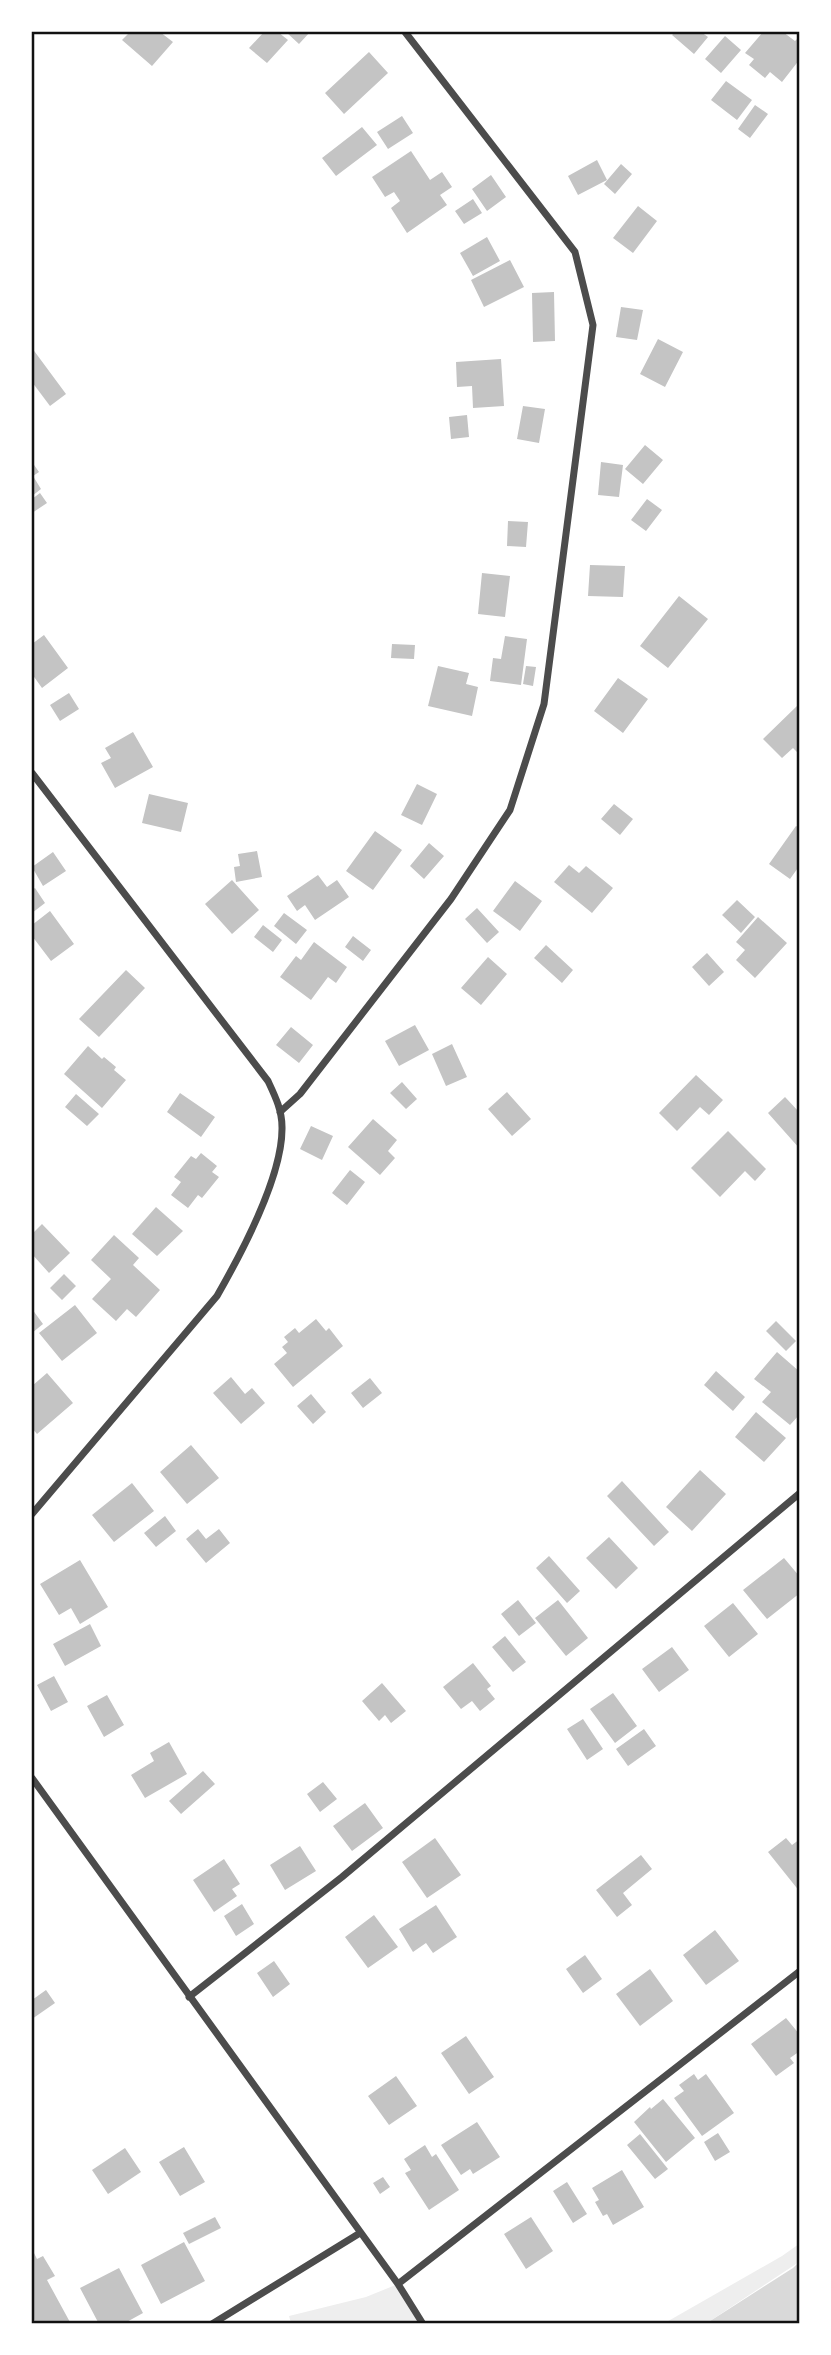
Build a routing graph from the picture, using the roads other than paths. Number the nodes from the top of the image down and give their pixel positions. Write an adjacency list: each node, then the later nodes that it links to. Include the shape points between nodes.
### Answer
1 (405, 32): 3 (street, via 575,252 593,325 544,704 510,810 451,899 300,1094)
2 (32, 773): 3 (street, via 268,1081)
3 (280, 1112): 5 (street, via 277,1166 217,1296)
4 (800, 1493): 8 (street, via 342,1877)
5 (32, 1514)
6 (32, 1778): 8 (street)
7 (800, 1971): 10 (street)
8 (189, 1997): 9 (street)
9 (360, 2233): 10 (street); 11 (street)
10 (398, 2284): 12 (street)
11 (212, 2323)
12 (423, 2323)

